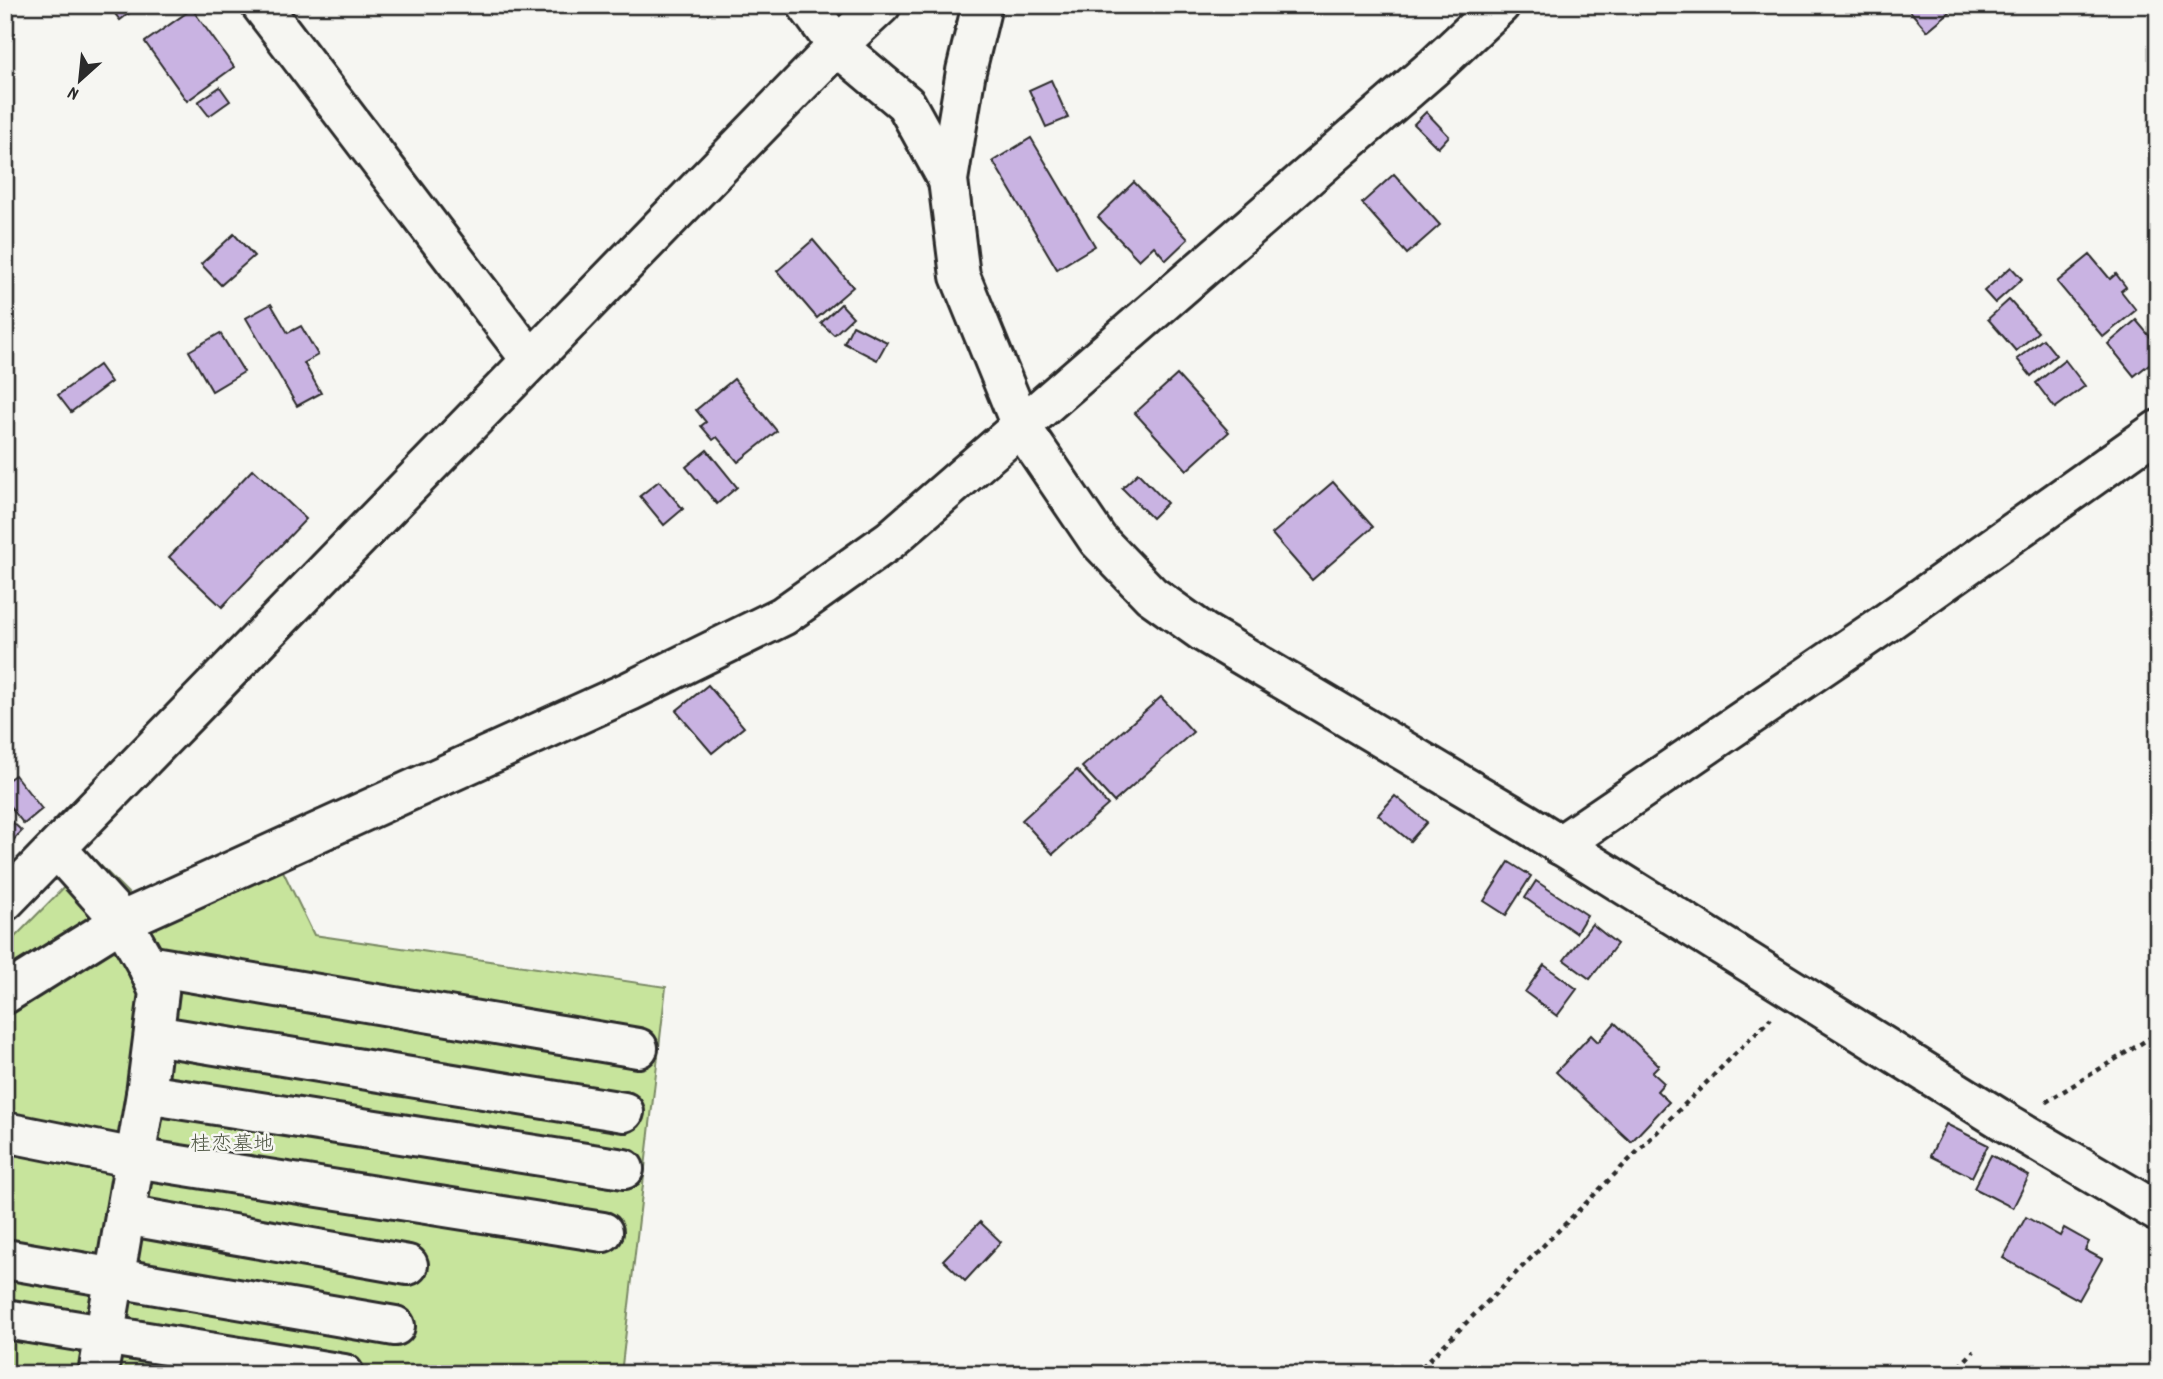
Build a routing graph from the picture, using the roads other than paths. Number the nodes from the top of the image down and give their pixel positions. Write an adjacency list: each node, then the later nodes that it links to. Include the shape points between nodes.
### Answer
1 (261, 5): 8 (street)
2 (807, 5): 6 (street)
3 (881, 5): 6 (street)
4 (982, 5): 7 (street, via 965,71)
5 (1500, 5): 9 (street)
6 (838, 46): 7 (street, via 906,104); 8 (street)
7 (948, 180): 9 (street, via 960,276)
8 (531, 360): 12 (street)
9 (1022, 428): 11 (street, via 1098,540 1151,595 1203,632); 14 (street, via 890,540 783,616 630,691)
10 (2158, 430): 11 (street)
11 (1560, 845): 24 (street)
12 (57, 849): 13 (street); 14 (street)
13 (5, 901)
14 (122, 922): 15 (street); 16 (street)
15 (147, 965): 17 (street, via 159,992); 18 (street)
16 (5, 994)
17 (154, 1035): 19 (street); 20 (street)
18 (638, 1048)
19 (146, 1094): 22 (street); 23 (street)
20 (624, 1112)
21 (5, 1132): 22 (street)
22 (135, 1158): 25 (street); 26 (street)
23 (624, 1169)
24 (2158, 1212)
25 (125, 1214): 28 (street); 29 (street)
26 (603, 1232)
27 (5, 1259): 29 (street)
28 (408, 1265)
29 (114, 1278): 31 (street); 32 (street)
30 (5, 1319): 32 (street)
31 (396, 1325)
32 (104, 1336): 33 (street); 34 (street)
33 (97, 1374)
34 (344, 1374)

